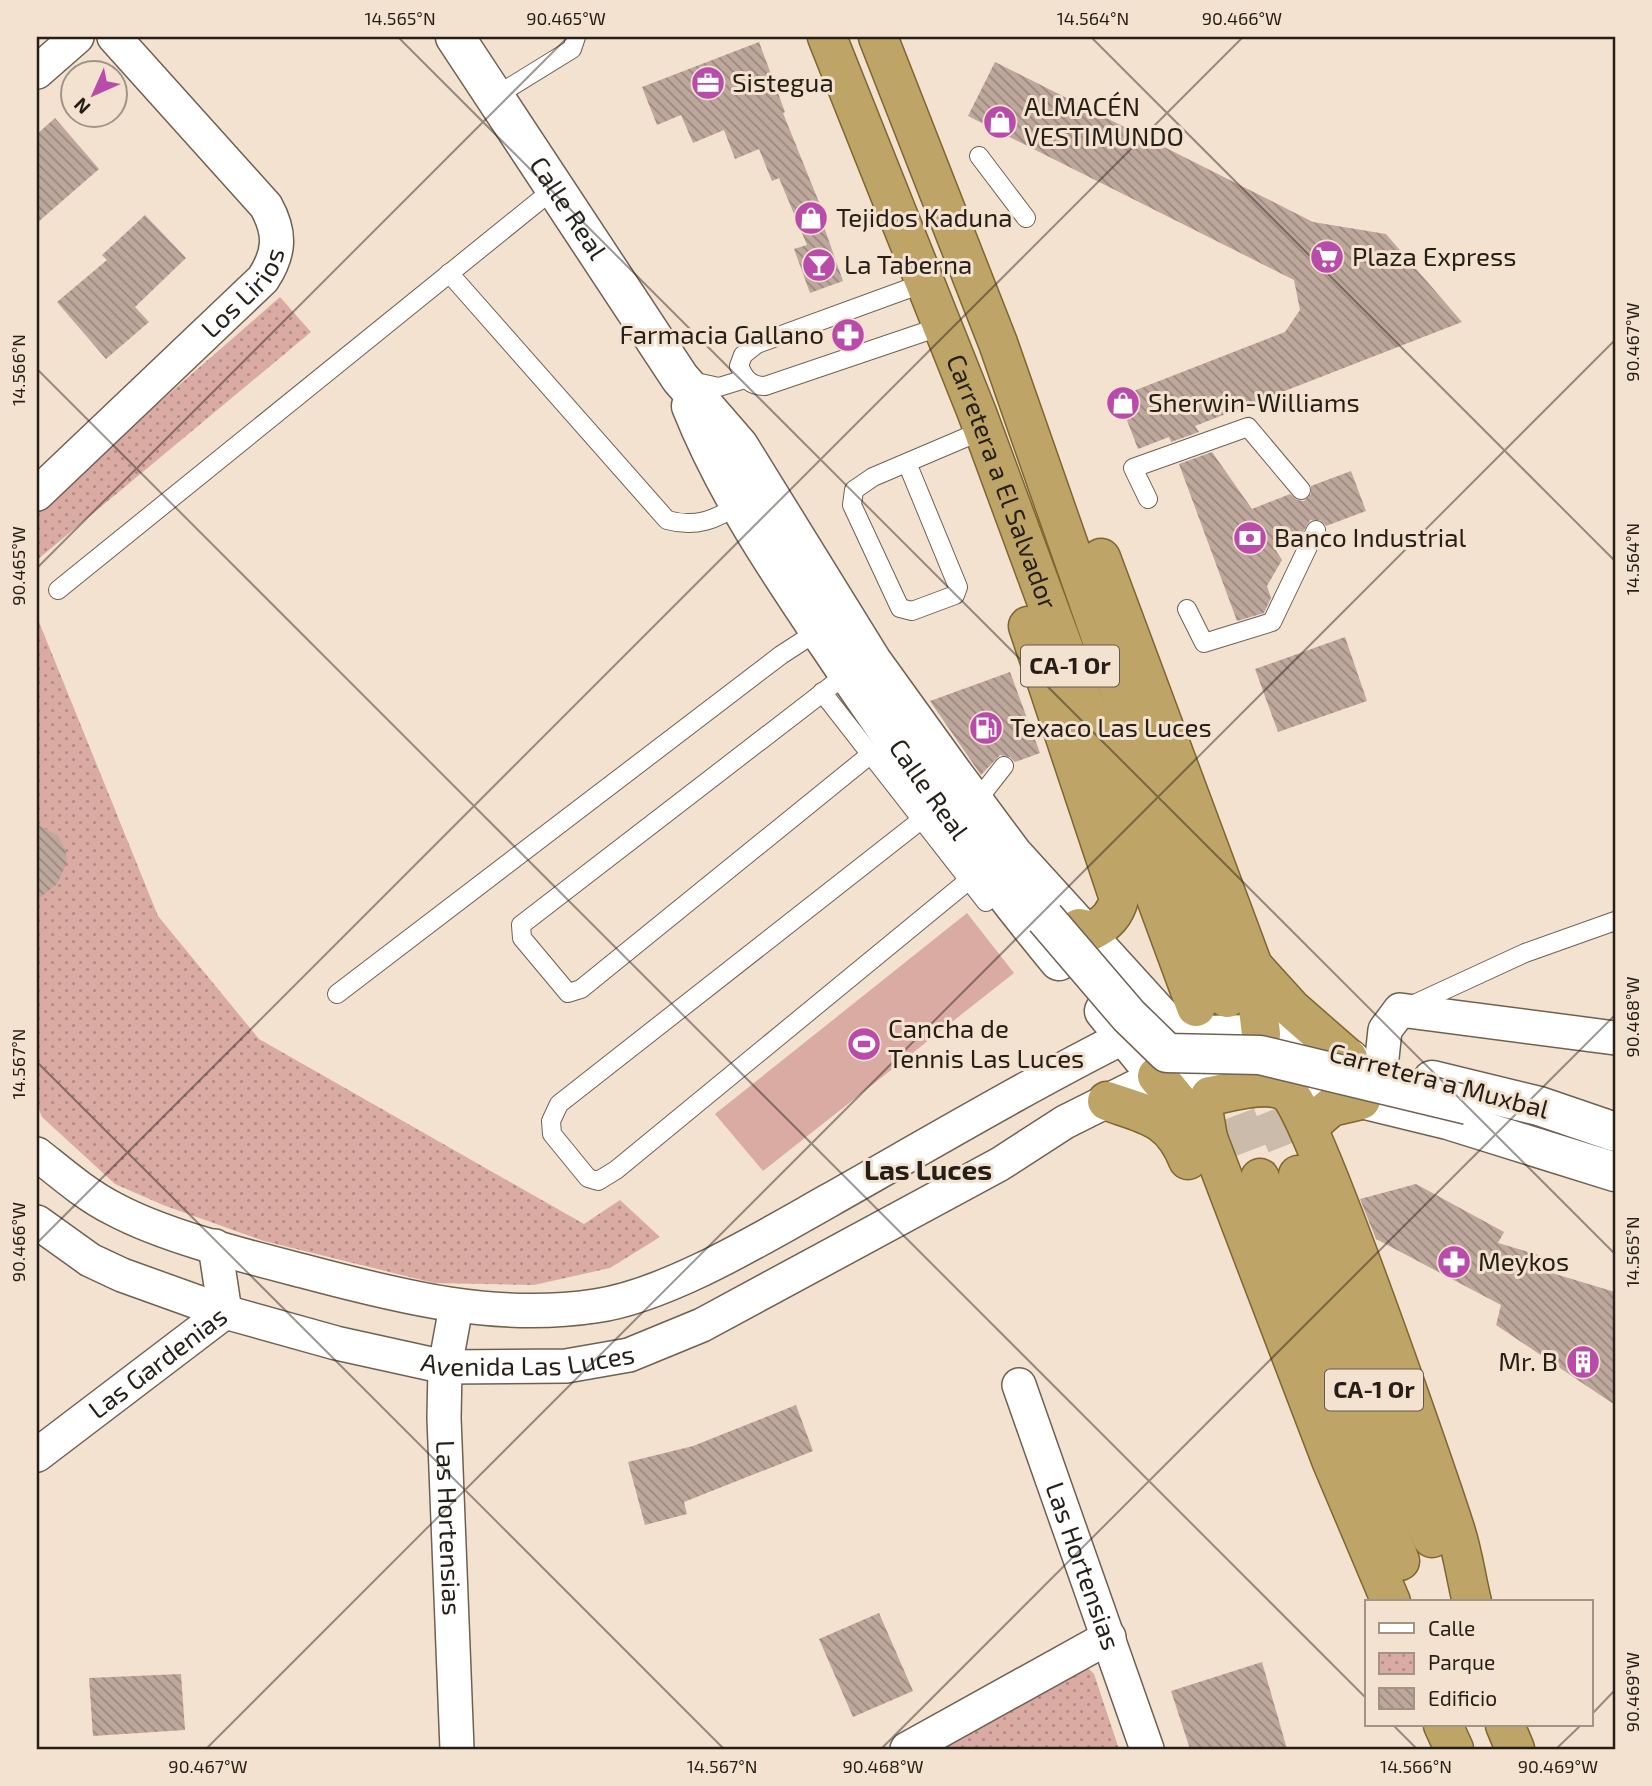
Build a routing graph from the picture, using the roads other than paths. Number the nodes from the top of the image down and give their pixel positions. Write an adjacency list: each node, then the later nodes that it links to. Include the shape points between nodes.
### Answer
1 (77, 37): 7 (street)
2 (114, 37): 21 (street, Los Lirios, via 265,206 276,223 278,243 263,279)
3 (455, 37): 8 (main road, Calle Real)
4 (576, 37): 8 (lane, via 572,49)
5 (827, 37): 13 (highway, Carretera a El Salvador / CA-1 Or)
6 (878, 37): 15 (highway, Carretera a El Salvador / CA-1 Or)
7 (37, 72)
8 (494, 97): 10 (main road, Calle Real)
9 (979, 156): 11 (lane)
10 (555, 188): 12 (lane); 16 (main road, Calle Real)
11 (1026, 218)
12 (449, 273): 23 (lane, via 667,520 682,525 698,523 720,517); 25 (lane)
13 (924, 283): 14 (highway, Carretera a El Salvador / CA-1 Or); 17 (lane, via 757,344 743,355 739,366)
14 (942, 326): 17 (lane, via 765,386 753,386); 18 (highway, Carretera a El Salvador / CA-1 Or)
15 (1005, 363): 37 (highway, via 1050,421); 40 (highway, Carretera a El Salvador / CA-1 Or)
16 (680, 378): 17 (lane, via 719,387); 23 (main road, Calle Real, via 712,460); 31 (main road, Calle Real, via 739,446 873,662 919,707); 36 (main road, via 902,735)
17 (745, 379)
18 (979, 422): 19 (lane); 36 (highway, via 1014,583 1119,899 1103,925 1091,931); 40 (highway, Carretera a El Salvador / CA-1 Or)
19 (907, 463): 19 (lane, via 854,490 852,505 900,608 912,611 955,595 958,587)
20 (1301, 490): 22 (lane, via 1248,427 1133,468)
21 (37, 494)
22 (1148, 499)
23 (740, 503): 27 (main road, Calle Real)
24 (1316, 530): 26 (lane, via 1272,622 1204,643)
25 (58, 590)
26 (1187, 609)
27 (818, 631): 28 (main road, Calle Real); 38 (lane)
28 (835, 682): 29 (lane); 29 (lane, via 521,925 522,938 568,993 581,989); 42 (main road, Calle Real, via 1058,959)
29 (871, 754): 32 (lane)
30 (1004, 766): 31 (lane)
31 (975, 803): 36 (main road, Calle Real)
32 (921, 820): 33 (lane); 33 (lane, via 559,1104 551,1121 552,1134 559,1143 588,1178 598,1181 616,1170)
33 (970, 880): 34 (lane)
34 (986, 902)
35 (1615, 921): 39 (lane, via 1525,953)
36 (1062, 923): 40 (main road, Calle Real); 53 (main road, bridge, via 1129,1016 1167,1053 1260,1055 1468,1105)
37 (1253, 966): 41 (highway); 44 (highway, via 1292,1009)
38 (337, 994)
39 (1400, 1010): 43 (street); 44 (street)
40 (1197, 1017): 41 (main road); 42 (main road); 46 (main road, Calle Real)
41 (1261, 1034): 44 (main road, Carretera a Muxbal)
42 (1126, 1036): 45 (main road, Calle Real); 49 (street, Avenida Las Luces)
43 (1615, 1038)
44 (1364, 1063): 51 (main road, Carretera a Muxbal, via 1539,1106)
45 (1157, 1076): 46 (main road); 48 (street, Avenida Las Luces); 52 (highway)
46 (1246, 1081): 47 (main road, Carretera a Muxbal); 50 (highway, via 1289,1093 1297,1100); 52 (highway, via 1205,1100)
47 (1361, 1100): 50 (highway, via 1331,1107); 56 (main road, Carretera a Muxbal, via 1448,1121)
48 (1107, 1101): 55 (street, Avenida Las Luces); 66 (highway, via 1153,1116 1178,1136 1280,1393)
49 (969, 1120): 55 (street); 61 (street, Avenida Las Luces, via 775,1231 640,1294 596,1306)
50 (1308, 1127): 70 (highway, via 1456,1532)
51 (1615, 1132)
52 (1208, 1138): 66 (highway)
53 (1615, 1150)
54 (37, 1154): 60 (street, Avenida Las Luces, via 115,1210)
55 (1000, 1164): 63 (street, Avenida Las Luces, via 702,1325 629,1355 566,1366)
56 (1615, 1172)
57 (1298, 1175): 69 (highway, CA-1 Or, via 1380,1407)
58 (1260, 1178): 68 (highway, CA-1 Or)
59 (37, 1222): 62 (street, Avenida Las Luces, via 90,1261)
60 (215, 1245): 61 (street, Avenida Las Luces, via 359,1286); 62 (street, Las Gardenias)
61 (456, 1307): 63 (street, Las Hortensias)
62 (225, 1312): 63 (street, Avenida Las Luces); 65 (street, Las Gardenias)
63 (445, 1367): 75 (street, Las Hortensias)
64 (1019, 1385): 71 (street, Las Hortensias)
65 (37, 1455)
66 (1331, 1460): 67 (highway)
67 (1390, 1600)
68 (1413, 1600)
69 (1456, 1600)
70 (1472, 1600)
71 (1109, 1637): 76 (street); 77 (street, Las Hortensias)
72 (1443, 1726): 78 (highway)
73 (1458, 1726): 79 (highway)
74 (1505, 1726): 80 (highway)
75 (457, 1749)
76 (907, 1749)
77 (1147, 1749)
78 (1454, 1749)
79 (1467, 1749)
80 (1515, 1749)

